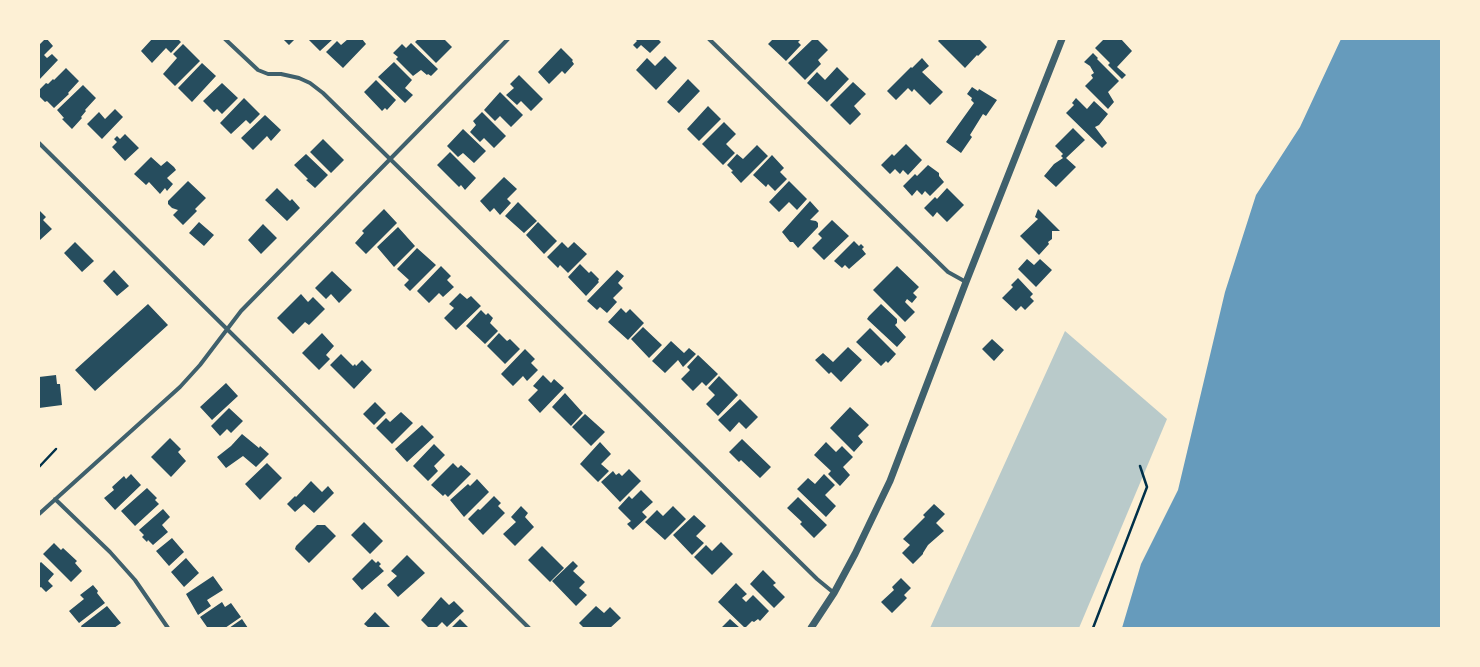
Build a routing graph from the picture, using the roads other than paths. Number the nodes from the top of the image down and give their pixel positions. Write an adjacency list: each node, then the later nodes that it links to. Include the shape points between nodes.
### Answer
1 (225, 39): 6 (street, via 258,70 268,74 299,78 324,93)
2 (508, 39): 6 (street)
3 (709, 39): 7 (street, via 948,272)
4 (1062, 39): 7 (street)
5 (39, 143): 8 (street)
6 (391, 159): 8 (street); 11 (street)
7 (966, 282): 11 (street, via 890,481)
8 (226, 329): 9 (street, via 180,387); 13 (street)
9 (55, 499): 10 (street); 12 (street, via 135,580)
10 (39, 514)
11 (834, 593): 14 (street)
12 (168, 628)
13 (529, 628)
14 (811, 628)

